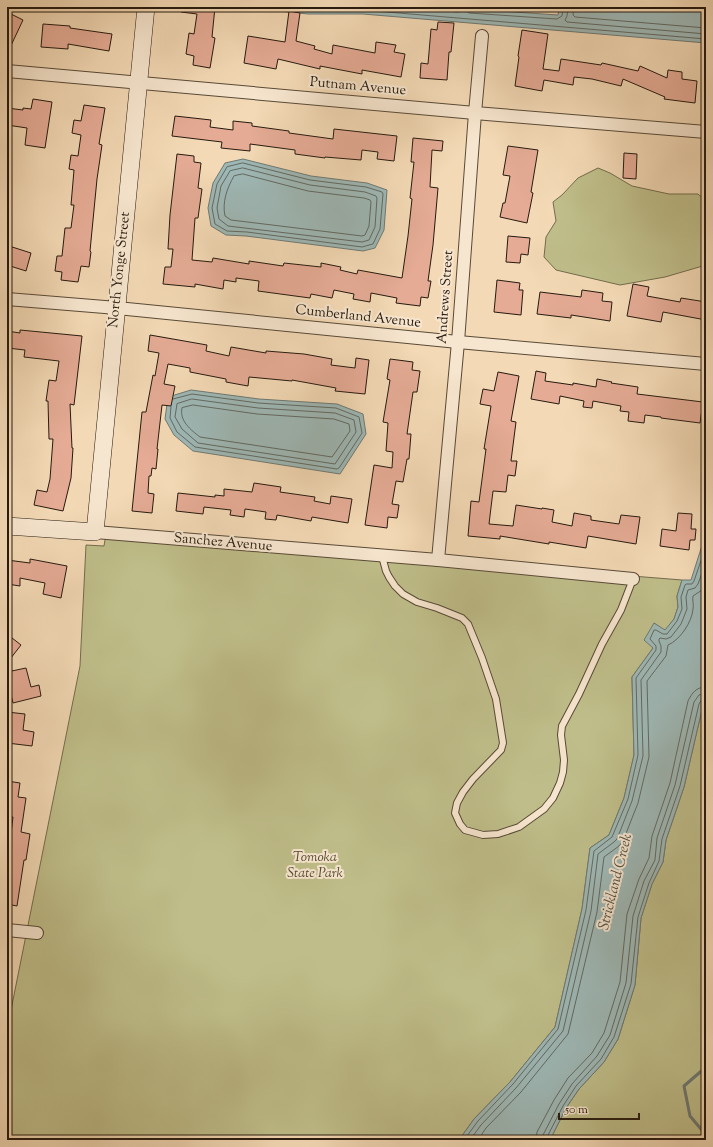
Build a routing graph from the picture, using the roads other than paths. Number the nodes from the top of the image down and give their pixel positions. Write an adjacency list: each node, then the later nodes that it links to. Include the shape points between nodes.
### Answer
1 (146, 7): 4 (street, North Yonge Street)
2 (482, 36): 5 (street, Andrews Street)
3 (7, 71): 4 (street, Putnam Avenue)
4 (139, 82): 5 (street, Putnam Avenue); 8 (street, North Yonge Street)
5 (475, 113): 6 (street, Putnam Avenue); 9 (street, Andrews Street)
6 (706, 132)
7 (7, 299): 8 (street, Cumberland Avenue)
8 (117, 308): 9 (street, Cumberland Avenue); 12 (street, North Yonge Street)
9 (458, 342): 10 (street, Cumberland Avenue); 14 (street, Andrews Street)
10 (706, 364)
11 (7, 526): 12 (street, Sanchez Avenue)
12 (95, 532): 13 (street, Sanchez Avenue)
13 (382, 556): 14 (street, Sanchez Avenue); 15 (lane, via 389,578 403,594 417,602 462,618 468,624 482,658 496,699 503,743 501,750 463,792 455,813 465,830 483,835 498,834 519,827 544,809 553,798 563,772 560,735 562,726 621,610)
14 (438, 560): 15 (street, Sanchez Avenue)
15 (633, 579)
16 (7, 930): 17 (street)
17 (37, 933)

